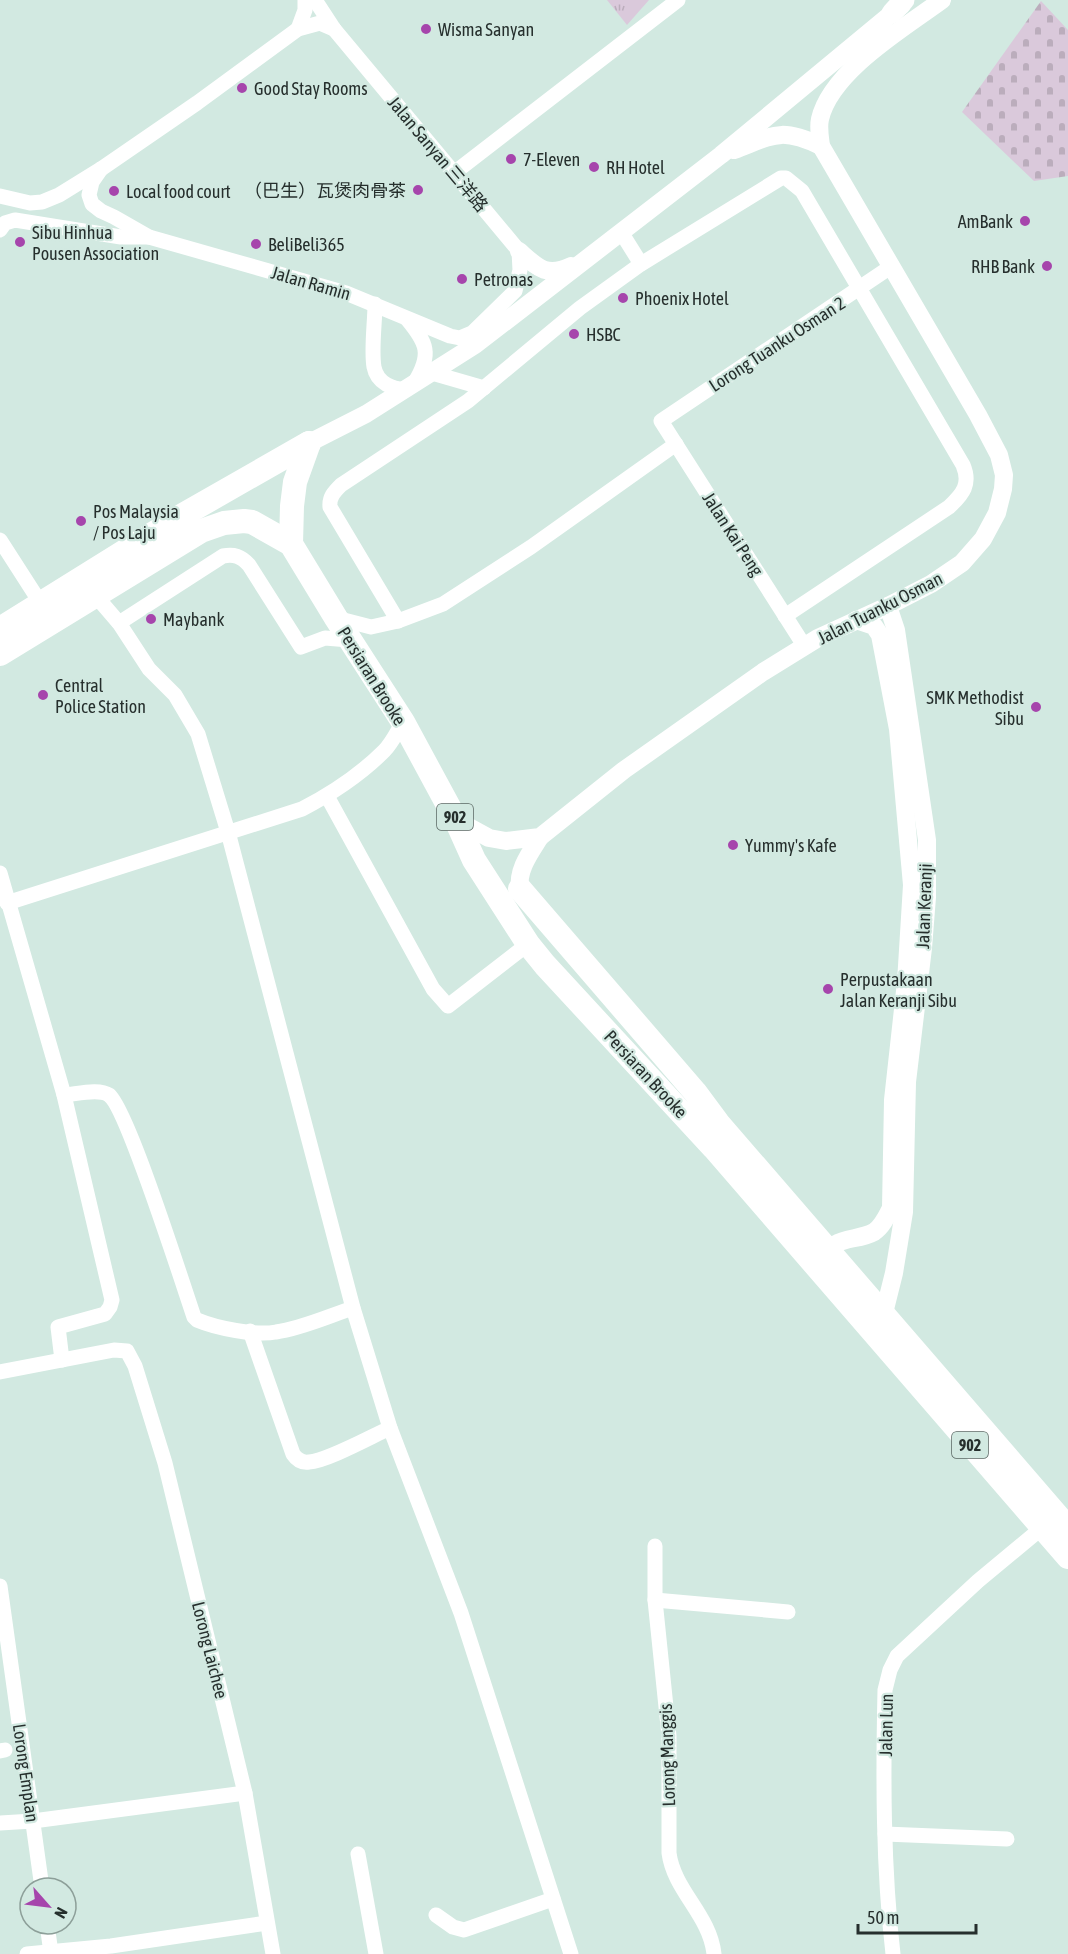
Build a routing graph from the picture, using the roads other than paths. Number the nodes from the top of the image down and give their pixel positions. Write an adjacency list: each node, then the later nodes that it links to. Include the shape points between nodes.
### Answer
1 (305, 0): 6 (street)
2 (315, 0): 7 (street, Jalan Sanyan 三洋路)
3 (678, 0): 11 (street)
4 (942, 0): 8 (street, via 857,64 836,85 820,118)
5 (902, 4): 9 (street)
6 (298, 28): 7 (street, via 320,23); 10 (street)
7 (334, 29): 11 (street, Jalan Sanyan 三洋路)
8 (821, 147): 9 (street, via 786,133); 19 (street, Jalan Tuanku Osman)
9 (721, 155): 14 (street)
10 (102, 169): 12 (street, via 42,202); 15 (street, Jalan Ramin, via 88,195 92,204)
11 (454, 173): 16 (street, Jalan Sanyan 三洋路)
12 (0, 196)
13 (0, 230): 15 (street, via 4,223 15,220 121,237)
14 (621, 232): 17 (street); 18 (street)
15 (148, 237): 21 (street, Jalan Ramin)
16 (519, 251): 17 (street, via 551,273); 22 (street, Jalan Ramin, via 515,291 472,333 460,338 450,336)
17 (586, 259): 23 (street, via 475,345)
18 (641, 264): 20 (street, via 786,178 802,190); 25 (street, via 580,308)
19 (892, 266): 20 (street, Lorong Tuanku Osman 2); 32 (street, Jalan Tuanku Osman, via 982,423 999,455 1004,475 997,513 969,555 949,573)
20 (859, 290): 26 (street, Lorong Tuanku Osman 2); 34 (street, via 968,478 963,494 949,507)
21 (375, 304): 22 (street, Jalan Ramin); 24 (street, via 374,368 393,389)
22 (404, 316): 24 (street, via 422,338 426,351 424,367)
23 (432, 373): 24 (street); 25 (street)
24 (410, 387): 27 (street)
25 (484, 388): 37 (street, via 341,485 329,501)
26 (661, 421): 28 (street, Jalan Kai Peng)
27 (309, 443): 30 (main road, via 295,482); 33 (main road, Persiaran Brooke / 902, via 183,515)
28 (675, 444): 34 (street, Jalan Kai Peng); 37 (street, via 531,547 443,604)
29 (0, 540): 33 (street)
30 (291, 544): 31 (main road, Persiaran Brooke / 902, via 252,522 224,523 201,531); 35 (main road, Persiaran Brooke / 902)
31 (96, 595): 33 (main road, Persiaran Brooke / 902); 38 (street)
32 (888, 606): 36 (street, Jalan Tuanku Osman); 44 (street, Jalan Keranji, via 896,630)
33 (47, 613): 39 (main road, Persiaran Brooke / 902); 42 (main road, Persiaran Brooke / 902)
34 (786, 616): 41 (street, Jalan Kai Peng)
35 (336, 618): 37 (street, via 371,627); 40 (main road, Persiaran Brooke / 902)
36 (856, 620): 41 (street, Jalan Tuanku Osman); 48 (street, Jalan Keranji, via 874,626 880,635 898,729)
37 (398, 621)
38 (118, 623): 40 (street, via 229,555 239,556 249,565 301,647 325,638); 47 (street, via 149,669 175,694 198,734)
39 (0, 629)
40 (350, 640): 43 (main road, Persiaran Brooke / 902)
41 (805, 646): 49 (street, Jalan Tuanku Osman, via 624,770)
42 (0, 654)
43 (403, 722): 45 (street, via 386,749); 46 (main road, Persiaran Brooke / 902)
44 (919, 786): 48 (street, via 910,795); 56 (street, Jalan Keranji, via 927,840 927,897 907,1082 904,1212)
45 (327, 796): 47 (street, via 302,809); 53 (street, via 433,989 448,1006)
46 (456, 820): 49 (street, via 489,838 506,841); 53 (main road, Persiaran Brooke / 902, via 474,860)
47 (228, 832): 52 (street); 58 (street)
48 (908, 836): 55 (street, Jalan Keranji, via 912,885 906,982 892,1100 891,1208)
49 (540, 837): 51 (street, via 522,868)
50 (0, 873): 52 (street)
51 (520, 890): 57 (main road, Persiaran Brooke / 902)
52 (7, 903): 54 (street)
53 (528, 944): 57 (main road, Persiaran Brooke / 902, via 714,1148)
54 (64, 1095): 60 (street, via 100,1092 110,1096 130,1134 194,1317 201,1322); 61 (street, via 112,1300 105,1314 58,1327)
55 (874, 1232): 56 (street); 57 (street, via 837,1242)
56 (899, 1246): 59 (street, Jalan Keranji)
57 (826, 1262): 59 (main road, Persiaran Brooke / 902); 64 (main road, Persiaran Brooke / 902)
58 (353, 1308): 60 (street, via 277,1332); 63 (street)
59 (884, 1313): 65 (main road, Persiaran Brooke / 902)
60 (250, 1331): 63 (street, via 293,1454 300,1461 316,1461)
61 (62, 1360): 62 (street); 71 (street, Lorong Laichee, via 127,1351 135,1366 165,1463)
62 (0, 1372)
63 (390, 1428): 78 (street, via 461,1613)
64 (1042, 1527): 67 (main road, Persiaran Brooke / 902); 74 (street, Jalan Lun, via 897,1656 885,1690)
65 (1068, 1528)
66 (656, 1546): 69 (street, Lorong Manggis)
67 (1068, 1557)
68 (0, 1586): 72 (street, Lorong Emplan)
69 (656, 1600): 70 (street); 87 (street, Lorong Manggis, via 669,1736 671,1867 708,1929)
70 (788, 1612)
71 (244, 1793): 72 (street); 80 (street, Lorong Laichee)
72 (33, 1821): 73 (street); 77 (street, Lorong Emplan)
73 (0, 1823)
74 (885, 1834): 75 (street); 88 (street, Jalan Lun)
75 (1007, 1839)
76 (358, 1854): 85 (street)
77 (40, 1876)
78 (553, 1899): 79 (street, via 464,1930); 86 (street)
79 (436, 1915)
80 (267, 1923): 82 (street); 84 (street, Lorong Laichee)
81 (49, 1936): 82 (street)
82 (51, 1953): 83 (street)
83 (27, 1954)
84 (273, 1954)
85 (376, 1954)
86 (571, 1954)
87 (714, 1954)
88 (893, 1954)

